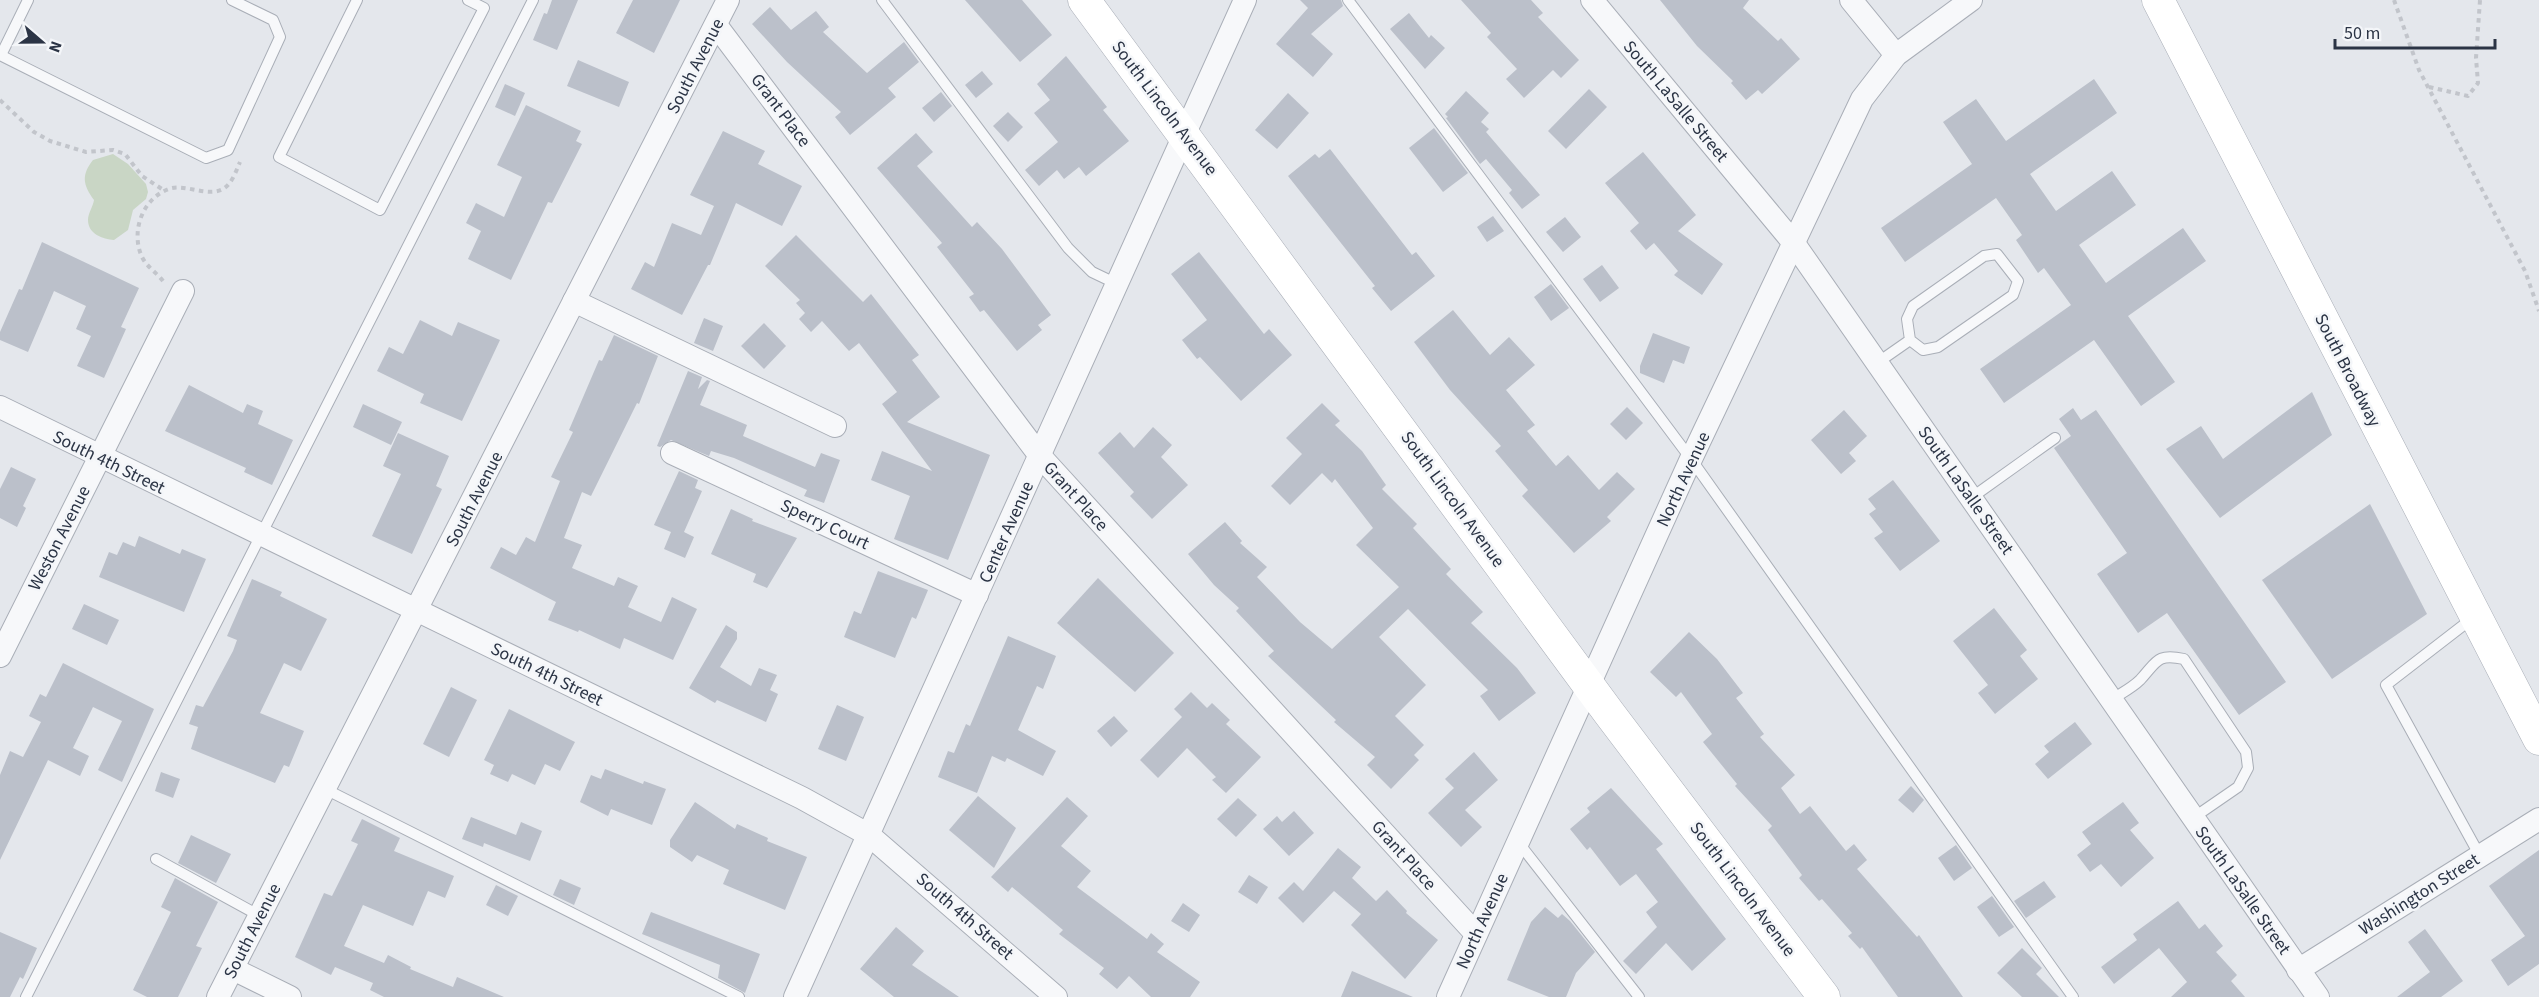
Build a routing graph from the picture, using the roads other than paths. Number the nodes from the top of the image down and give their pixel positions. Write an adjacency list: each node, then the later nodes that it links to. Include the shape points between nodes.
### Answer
1 (28, 0): 16 (lane)
2 (232, 0): 16 (lane, via 273,20 280,37 228,150 206,158)
3 (357, 0): 4 (lane, via 279,157 380,210 484,8)
4 (468, 0)
5 (533, 0): 33 (lane)
6 (728, 0): 15 (street, South Avenue)
7 (882, 0): 20 (lane, via 1068,248 1092,272)
8 (1084, 0): 18 (street, South Lincoln Avenue)
9 (1245, 0): 18 (street, Center Avenue)
10 (1347, 0): 31 (lane)
11 (1592, 0): 19 (street, South LaSalle Street)
12 (1851, 0): 17 (street)
13 (1971, 0): 17 (street, North Avenue)
14 (2165, 5): 36 (street, South Broadway)
15 (716, 24): 22 (street, South Avenue); 29 (street, Grant Place)
16 (1, 55)
17 (1896, 55): 19 (street, North Avenue, via 1862,99)
18 (1184, 133): 20 (street, Center Avenue); 38 (street, South Lincoln Avenue)
19 (1793, 242): 24 (street, South LaSalle Street); 31 (street, North Avenue)
20 (1115, 283): 29 (street, Center Avenue)
21 (173, 289): 30 (street, Weston Avenue)
22 (574, 301): 26 (street); 35 (street, South Avenue)
23 (1910, 340): 23 (lane, via 1907,320 1913,306 1984,256 1997,254 2018,281 2013,295 1938,347 1923,350); 24 (lane)
24 (1877, 363): 32 (street, South LaSalle Street)
25 (0, 407): 30 (street, South 4th Street)
26 (836, 426)
27 (2055, 438): 32 (lane)
28 (672, 453): 34 (street, Sperry Court)
29 (1040, 456): 34 (street, Center Avenue); 49 (street, Grant Place)
30 (100, 457): 33 (street, South 4th Street); 37 (street, Weston Avenue)
31 (1692, 459): 38 (street, North Avenue); 61 (lane)
32 (1971, 498): 39 (street, South LaSalle Street)
33 (262, 537): 35 (street, South 4th Street); 52 (lane)
34 (977, 595): 44 (street, Center Avenue)
35 (417, 610): 41 (street, South Avenue); 44 (street, South 4th Street, via 802,798)
36 (2474, 616): 40 (street, South Broadway); 46 (lane, via 2386,685)
37 (0, 656)
38 (1590, 685): 45 (street, North Avenue); 60 (street, South Lincoln Avenue)
39 (2111, 700): 42 (street, South LaSalle Street); 42 (lane, via 2139,681 2154,661 2168,656 2184,659 2246,752 2248,768 2238,787)
40 (2536, 724)
41 (325, 789): 48 (street, South Avenue); 55 (lane)
42 (2193, 818): 51 (street, South LaSalle Street)
43 (2539, 819): 46 (street, Washington Street)
44 (869, 835): 56 (street, Center Avenue); 57 (street, South 4th Street)
45 (1518, 842): 49 (street, North Avenue); 59 (lane)
46 (2480, 856): 51 (street, Washington Street)
47 (156, 859): 48 (lane)
48 (260, 916): 50 (street, South Avenue)
49 (1476, 934): 58 (street, North Avenue)
50 (233, 969): 53 (street, South Avenue); 54 (street)
51 (2298, 970): 62 (street, South LaSalle Street)
52 (26, 997)
53 (218, 997)
54 (290, 997)
55 (739, 997)
56 (795, 997)
57 (1056, 997)
58 (1448, 997)
59 (1639, 997)
60 (1824, 997)
61 (2073, 997)
62 (2318, 997)

